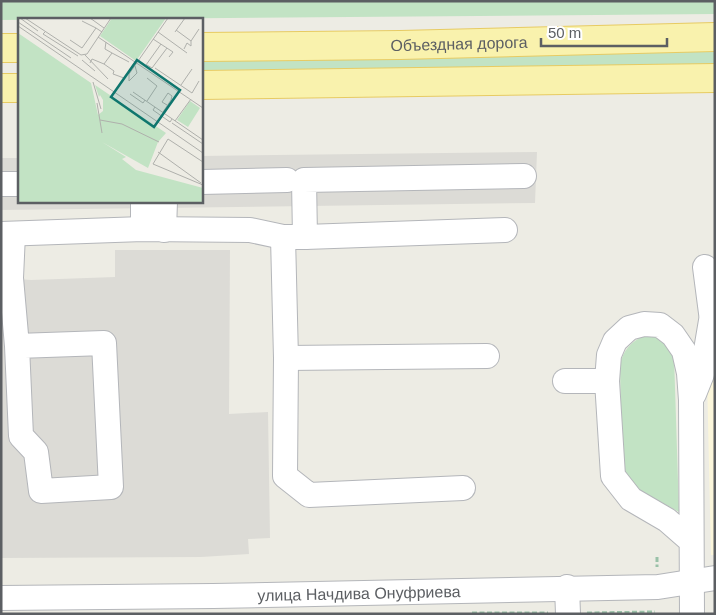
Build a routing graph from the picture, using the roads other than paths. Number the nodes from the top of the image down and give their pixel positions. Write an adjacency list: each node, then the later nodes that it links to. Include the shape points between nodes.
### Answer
1 (715, 38): 2 (main road, Объездная дорога)
2 (202, 47)
3 (1, 48): 4 (main road)
4 (18, 48)
5 (715, 78): 6 (main road)
6 (202, 85)
7 (1, 88): 8 (main road)
8 (18, 88)
9 (524, 176): 19 (street, via 304,180)
10 (287, 180): 11 (street)
11 (202, 182)
12 (1, 184): 13 (street)
13 (18, 184)
14 (143, 202): 16 (street)
15 (165, 202): 16 (street)
16 (154, 229): 18 (street); 19 (street, via 250,230)
17 (505, 230): 19 (street)
18 (7, 234): 22 (street)
19 (294, 237): 24 (street)
20 (705, 267): 21 (street)
21 (714, 305): 25 (street)
22 (17, 346): 22 (street, via 20,436 36,452 41,491 111,487 104,343)
23 (487, 356): 24 (street)
24 (286, 358): 29 (street, via 285,476 309,495)
25 (708, 374): 28 (street)
26 (565, 381): 27 (street)
27 (607, 381): 28 (street, via 609,356 615,341 630,328 644,324 660,325 673,335 684,351); 30 (street, via 613,476 631,499 668,520)
28 (692, 400): 30 (street)
29 (463, 488)
30 (691, 541): 32 (street)
31 (715, 578): 32 (street, улица Начдива Онуфриева)
32 (691, 581): 33 (street, улица Начдива Онуфриева, via 658,587); 37 (street)
33 (567, 588): 35 (street, улица Начдива Онуфриева); 36 (street)
34 (1, 598): 35 (street, улица Начдива Онуфриева)
35 (213, 605)
36 (568, 613)
37 (692, 614)

